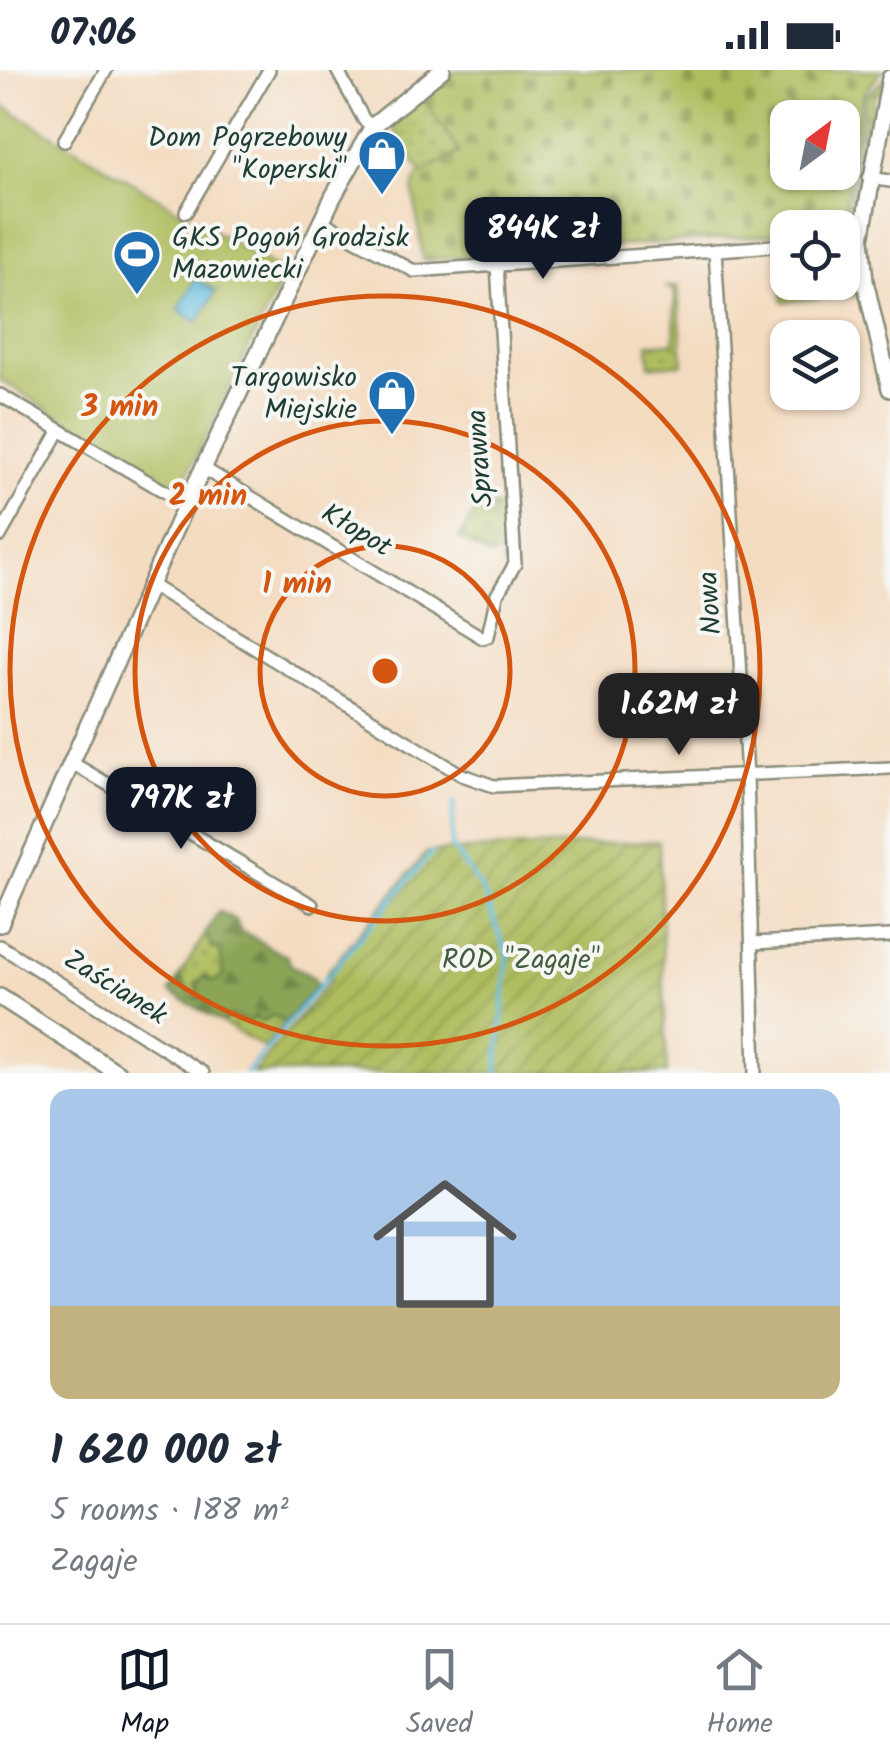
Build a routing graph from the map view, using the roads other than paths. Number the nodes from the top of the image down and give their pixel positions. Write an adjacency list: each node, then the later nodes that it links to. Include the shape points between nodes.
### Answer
1 (106, 70): 8 (street)
2 (269, 70): 11 (street)
3 (337, 70): 7 (street)
4 (442, 70): 7 (street)
5 (890, 78): 6 (street)
6 (887, 108): 9 (street)
7 (373, 126): 12 (street)
8 (64, 141)
9 (869, 178): 10 (street); 13 (street)
10 (890, 181)
11 (186, 212)
12 (321, 221): 16 (street, via 410,271); 20 (street)
13 (861, 240): 17 (street)
14 (770, 246): 15 (street)
15 (715, 250): 16 (street); 27 (street, Nowa)
16 (497, 265): 24 (street, Sprawna, via 515,564)
17 (890, 389)
18 (0, 395): 19 (street)
19 (60, 430): 21 (street); 22 (street)
20 (204, 468): 21 (street); 24 (street, Kłopot)
21 (186, 504): 23 (street)
22 (0, 536)
23 (150, 585): 25 (street); 27 (street, via 462,775 503,786)
24 (483, 638)
25 (72, 762): 28 (street); 29 (street)
26 (890, 768): 27 (street)
27 (747, 775): 31 (street, Nowa)
28 (312, 905)
29 (0, 923)
30 (890, 936): 31 (street)
31 (753, 943): 38 (street, Nowa)
32 (0, 946): 37 (street, Zaścianek)
33 (0, 996): 35 (street)
34 (0, 1006): 35 (street)
35 (32, 1017): 36 (street)
36 (118, 1073)
37 (203, 1073)
38 (756, 1073)

